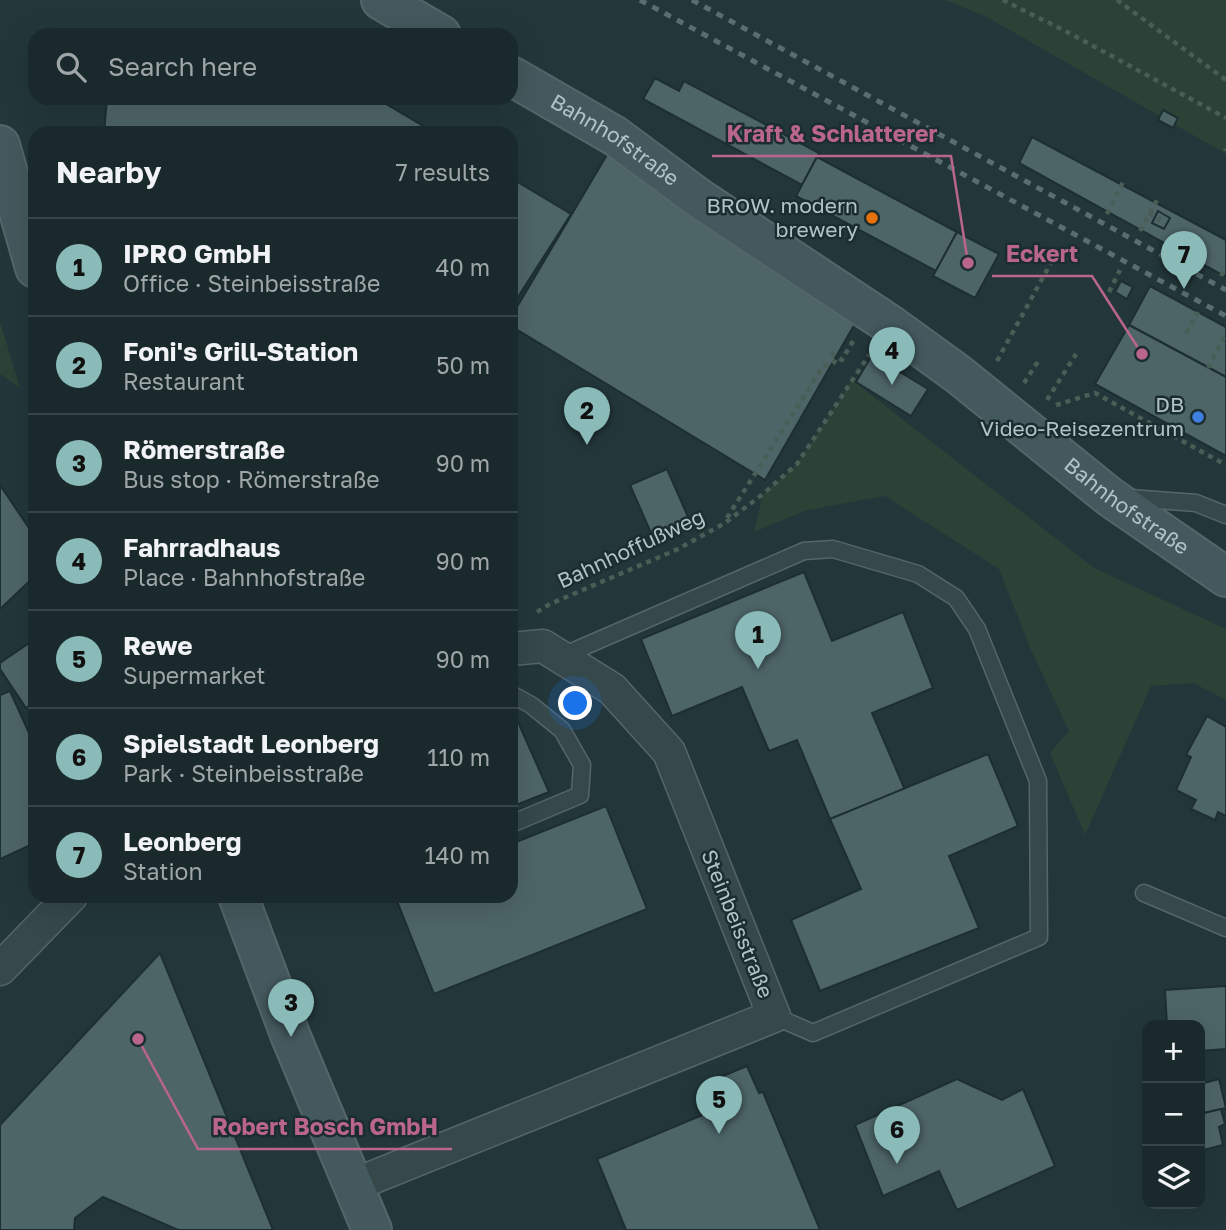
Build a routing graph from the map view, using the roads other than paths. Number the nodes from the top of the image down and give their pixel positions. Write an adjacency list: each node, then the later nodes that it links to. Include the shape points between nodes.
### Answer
1 (381, 0): 2 (street)
2 (434, 22)
3 (518, 80): 6 (street, Bahnhofstraße, via 615,136 696,202 927,351)
4 (0, 145): 5 (street)
5 (28, 243)
6 (1110, 497): 7 (lane, via 1196,502); 8 (street, Bahnhofstraße)
7 (1226, 515)
8 (1226, 577)
9 (518, 648): 10 (street, Steinbeisstraße, via 543,646)
10 (561, 657): 18 (street, Steinbeisstraße, via 612,689 669,752); 18 (lane, via 804,551 833,549 918,575 956,598 977,629 1038,781 1039,937 813,1033)
11 (518, 698): 12 (lane, via 562,730 582,765 580,795)
12 (518, 821)
13 (1144, 893): 16 (lane)
14 (64, 903): 17 (street)
15 (241, 903): 19 (street)
16 (1226, 928)
17 (0, 969)
18 (774, 1016): 19 (street, Steinbeisstraße, via 532,1124)
19 (354, 1185): 20 (street)
20 (372, 1230)

